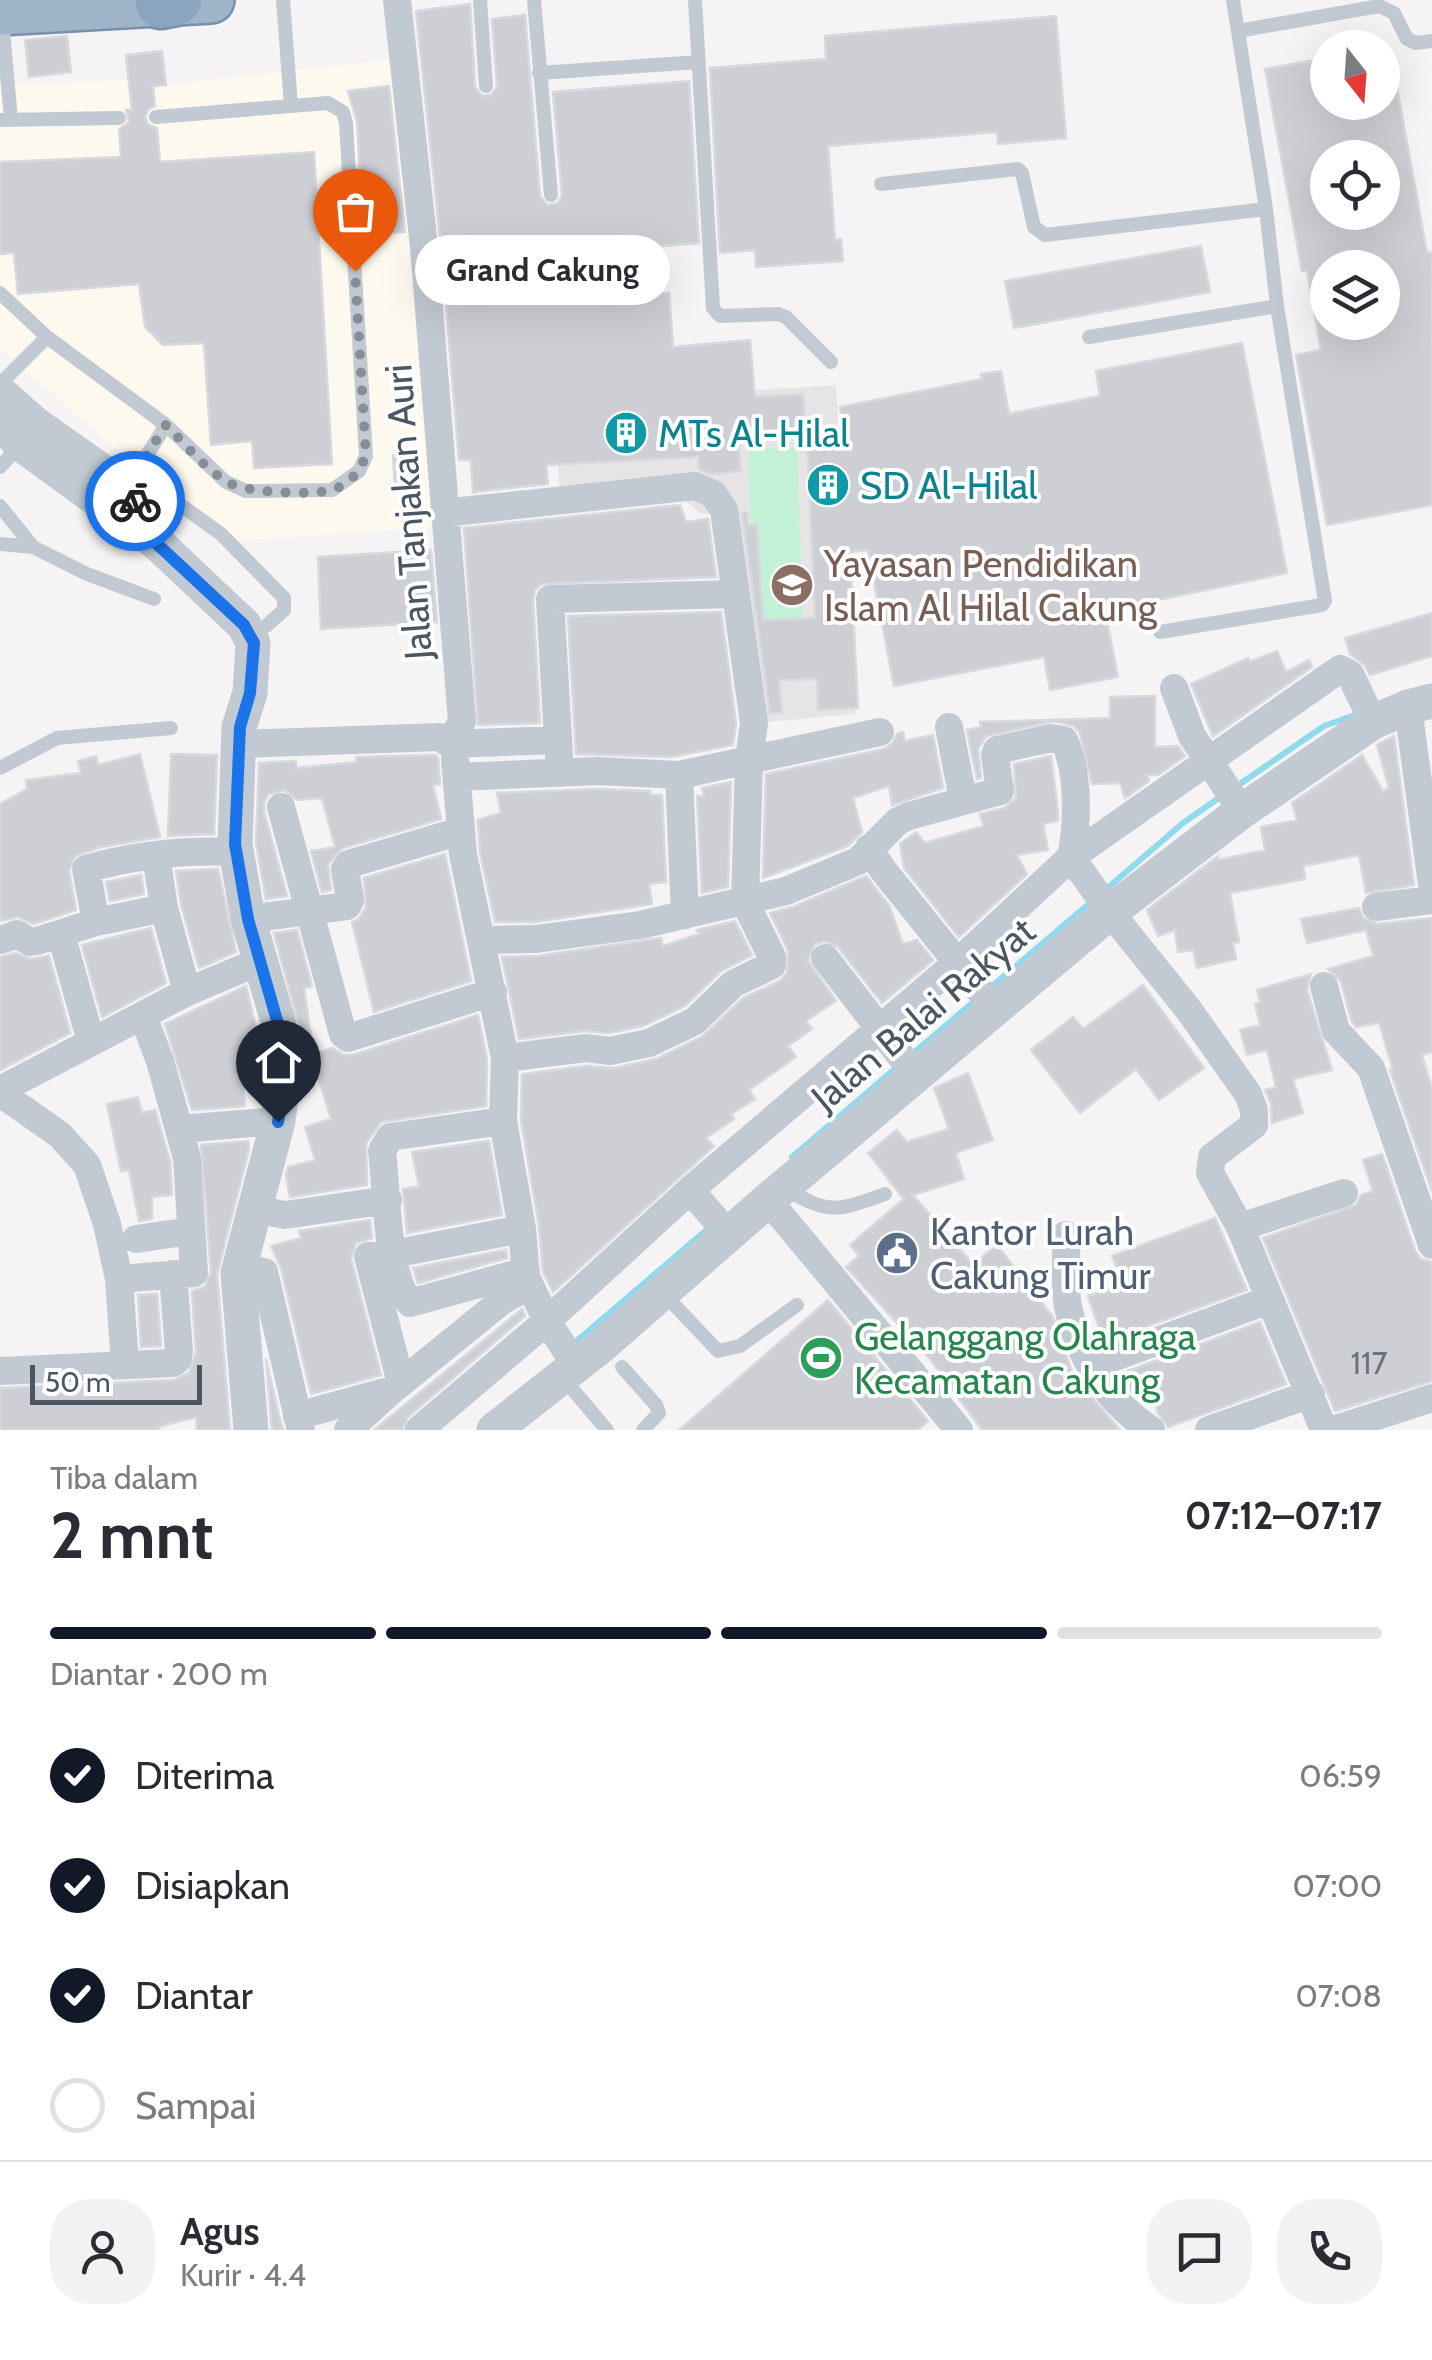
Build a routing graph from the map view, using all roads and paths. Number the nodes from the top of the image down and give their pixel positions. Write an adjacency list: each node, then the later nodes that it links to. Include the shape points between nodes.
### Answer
1 (211, 0): 8 (highway)
2 (283, 0): 15 (lane)
3 (397, 0): 33 (street, Jalan Tanjakan Auri)
4 (480, 0): 14 (lane)
5 (534, 0): 13 (lane)
6 (695, 0): 12 (lane)
7 (1233, 0): 10 (lane)
8 (169, 1): 9 (highway)
9 (1, 12): 18 (lane)
10 (1238, 32): 11 (lane, via 1379,6 1394,12 1408,40); 21 (lane)
11 (1432, 41)
12 (699, 62): 13 (lane); 26 (lane, via 713,308 720,316 778,314)
13 (539, 73): 20 (lane)
14 (486, 86)
15 (291, 106): 16 (lane); 29 (lane, via 338,106 346,123 366,456 359,472 332,490 246,491 226,482)
16 (156, 116)
17 (119, 118): 18 (lane)
18 (5, 120)
19 (882, 184): 21 (lane, via 1018,169 1034,228 1045,234)
20 (550, 195)
21 (1266, 209): 23 (lane)
22 (0, 293): 25 (lane)
23 (1277, 306): 24 (lane); 40 (lane, via 1325,601)
24 (1089, 337)
25 (47, 338): 27 (lane); 29 (lane)
26 (832, 362)
27 (0, 384)
28 (0, 394): 30 (street)
29 (166, 425): 31 (lane)
30 (14, 440): 31 (street); 34 (street)
31 (129, 482): 34 (street); 39 (lane, via 178,503 220,534 284,598 284,610)
32 (0, 506): 36 (lane)
33 (443, 513): 37 (street, via 695,486 714,494 724,510); 49 (street, Jalan Tanjakan Auri, via 462,720)
34 (156, 543): 39 (street)
35 (0, 544): 36 (lane)
36 (34, 547): 38 (lane)
37 (734, 594): 47 (street, via 550,599); 50 (street, via 754,723)
38 (154, 599)
39 (258, 629): 48 (street)
40 (1160, 632)
41 (1174, 688): 51 (street, via 1192,736)
42 (1420, 704): 43 (street, Jalan Balai Rakyat); 64 (street)
43 (1371, 719): 51 (street, via 1350,674 1340,669); 57 (street, Jalan Balai Rakyat)
44 (948, 727): 56 (street)
45 (170, 728): 52 (lane, via 57,738)
46 (880, 732): 50 (street)
47 (558, 740): 49 (street); 53 (street)
48 (240, 744): 49 (street, via 440,737); 61 (street)
49 (450, 744): 55 (street)
50 (749, 760): 54 (street); 66 (street)
51 (1212, 763): 57 (street); 63 (street)
52 (0, 768)
53 (560, 774): 54 (street); 55 (street)
54 (679, 775): 71 (street)
55 (458, 778): 59 (street)
56 (963, 799): 60 (street, via 898,821); 63 (street, via 1000,791 998,750 1064,740)
57 (1238, 804): 67 (street, Jalan Balai Rakyat)
58 (281, 807): 70 (street)
59 (462, 832): 70 (street, via 349,864 347,906); 76 (street)
60 (870, 848): 66 (street, via 815,882); 79 (street)
61 (236, 852): 62 (street); 72 (street)
62 (156, 855): 69 (street); 73 (street, via 86,869)
63 (1075, 863): 67 (street); 79 (street)
64 (1432, 885)
65 (1432, 900): 68 (street)
66 (745, 902): 71 (street); 87 (street, via 772,965 733,984 695,1021 629,1048)
67 (1106, 906): 83 (street, Jalan Balai Rakyat); 99 (street, via 1248,1094 1254,1125 1209,1166)
68 (1376, 907)
69 (164, 908): 73 (street); 81 (street)
70 (308, 910): 72 (street); 82 (street, via 348,1038)
71 (685, 914): 76 (street, via 536,939)
72 (248, 919): 78 (street)
73 (96, 922): 74 (street)
74 (62, 934): 75 (street); 86 (street)
75 (0, 940)
76 (481, 940): 82 (street)
77 (825, 958): 85 (street)
78 (260, 961): 81 (street); 91 (street, via 286,1062)
79 (960, 966): 83 (street); 85 (street)
80 (1324, 986): 105 (street, via 1336,1031 1371,1068)
81 (186, 992): 84 (street)
82 (493, 992): 87 (street)
83 (988, 1002): 88 (street, Jalan Balai Rakyat)
84 (143, 1016): 86 (street); 92 (street)
85 (879, 1031): 88 (street); 93 (street)
86 (90, 1042): 89 (street)
87 (505, 1058): 90 (street)
88 (912, 1070): 95 (street, Jalan Balai Rakyat)
89 (0, 1092): 109 (street, via 87,1165)
90 (503, 1121): 97 (street, via 390,1137 382,1150); 100 (street)
91 (278, 1122): 92 (street); 98 (street)
92 (179, 1129): 102 (street)
93 (692, 1193): 101 (street); 114 (street)
94 (1344, 1193): 99 (street)
95 (776, 1194): 96 (lane, via 828,1210); 101 (street, Jalan Balai Rakyat); 130 (street)
96 (885, 1194)
97 (388, 1200): 98 (street, via 285,1215); 106 (street)
98 (252, 1209): 107 (street)
99 (1240, 1227): 112 (street)
100 (522, 1229): 106 (street); 110 (street)
101 (724, 1230): 111 (street, Jalan Balai Rakyat)
102 (192, 1231): 104 (street); 108 (street, via 194,1272)
103 (1066, 1235): 117 (street, via 1068,1306)
104 (136, 1238)
105 (1432, 1244)
106 (394, 1254): 110 (street, via 410,1303); 120 (street, via 368,1260)
107 (239, 1267): 123 (street, via 264,1272); 125 (street)
108 (173, 1274): 109 (street); 115 (street, via 178,1359)
109 (119, 1279): 115 (street)
110 (527, 1279): 114 (street); 120 (street)
111 (662, 1293): 113 (lane, via 718,1351 740,1346); 116 (street, Jalan Balai Rakyat)
112 (1268, 1300): 117 (street); 121 (street)
113 (797, 1306)
114 (550, 1325): 116 (street); 124 (street)
115 (125, 1364): 119 (street)
116 (569, 1366): 127 (street, Jalan Balai Rakyat); 128 (lane)
117 (1090, 1366): 131 (street, via 1106,1392)
118 (622, 1367): 129 (lane, via 656,1405 656,1418)
119 (0, 1371)
120 (396, 1387): 123 (street); 126 (street)
121 (1311, 1394): 132 (street); 133 (street)
122 (1432, 1398): 134 (street)
123 (299, 1423)
124 (436, 1424)
125 (249, 1430)
126 (348, 1430)
127 (494, 1430)
128 (607, 1430)
129 (643, 1430)
130 (959, 1430)
131 (1151, 1430)
132 (1209, 1430)
133 (1324, 1430)
134 (1333, 1430)

